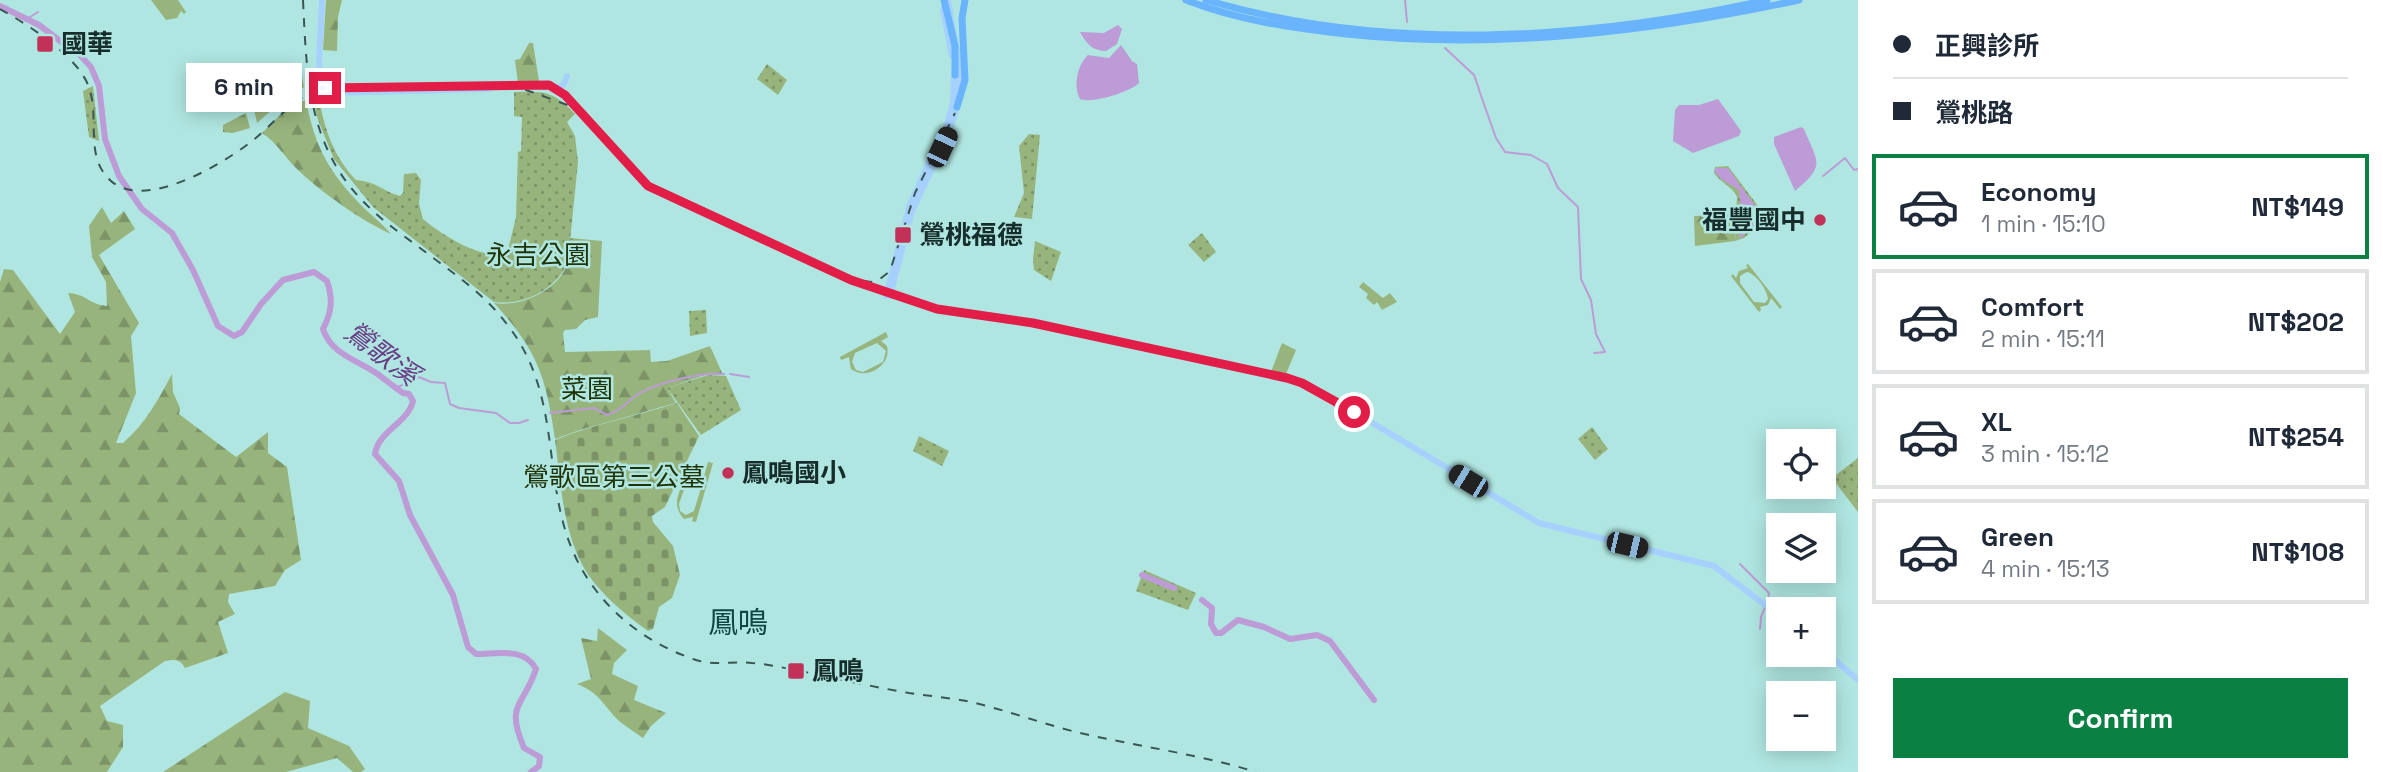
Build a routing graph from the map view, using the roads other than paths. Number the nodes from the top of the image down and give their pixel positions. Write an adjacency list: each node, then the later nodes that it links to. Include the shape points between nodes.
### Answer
1 (322, 0): 13 (main road, via 319,64)
2 (944, 0): 10 (main road); 10 (highway, via 955,46); 14 (main road, via 960,69)
3 (965, 0): 9 (highway)
4 (971, 0): 9 (highway)
5 (1186, 0): 8 (highway, via 1227,14 1312,30 1467,40 1602,34)
6 (1206, 0): 7 (highway, via 1323,26 1466,34 1602,27)
7 (1767, 0)
8 (1799, 0)
9 (965, 57): 14 (highway, via 965,80)
10 (955, 75): 15 (main road, via 948,122 912,198)
11 (567, 76): 12 (main road)
12 (557, 89): 13 (main road, via 525,84); 15 (main road, via 653,189)
13 (325, 90): 15 (main road, via 548,89 571,106 646,189 841,280)
14 (957, 107): 15 (main road, via 915,204)
15 (888, 296): 16 (main road, via 936,313 1033,323 1302,383 1539,523 1712,565)
16 (1766, 606)
17 (1836, 662): 18 (main road)
18 (1858, 680)

